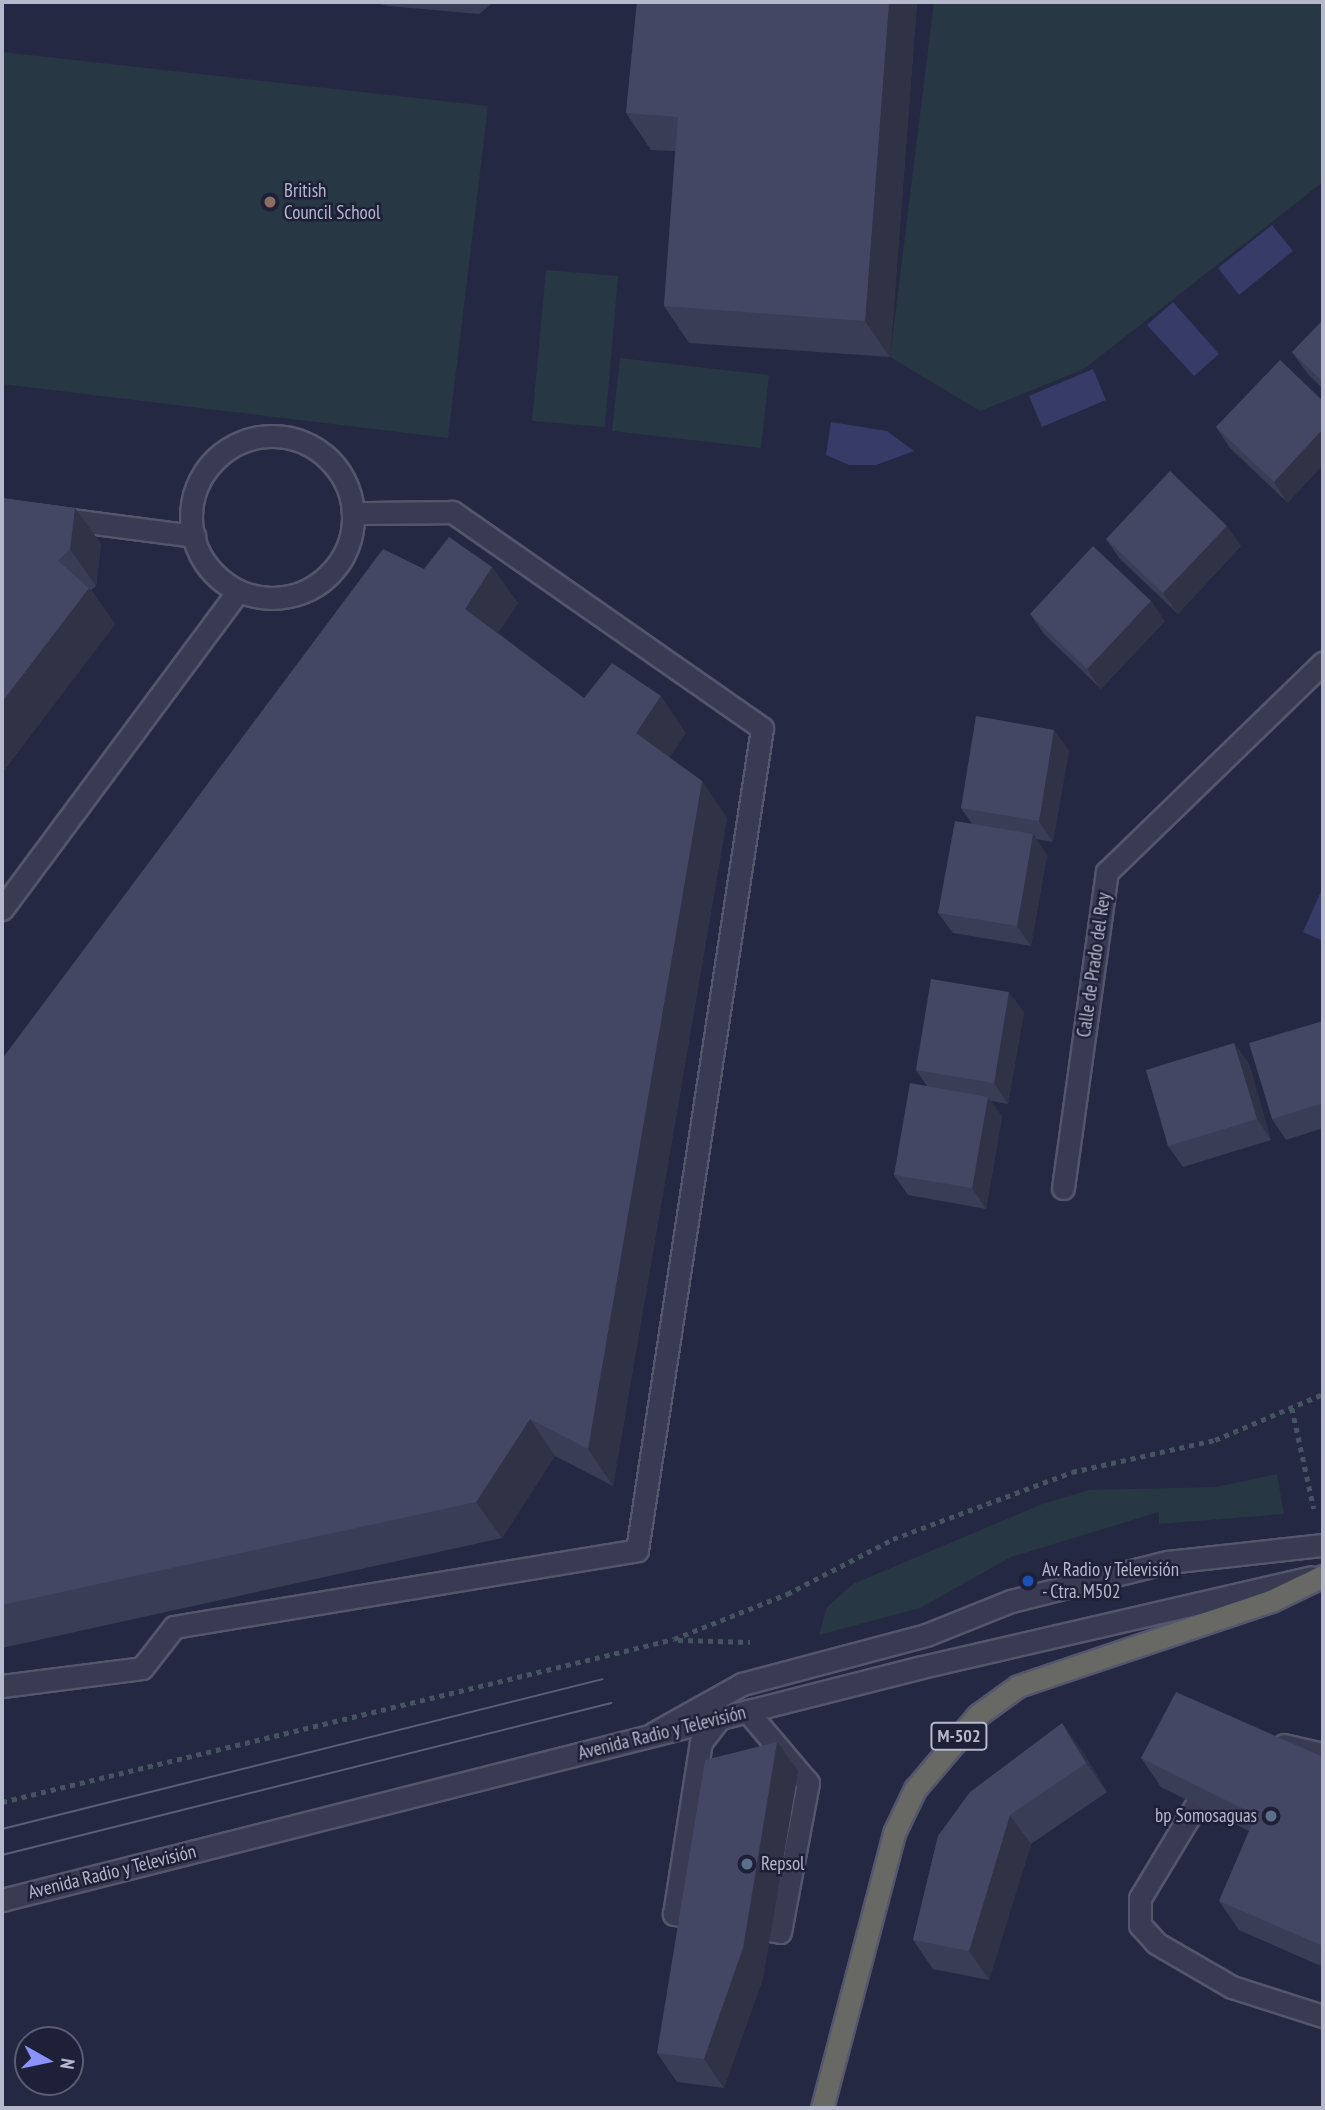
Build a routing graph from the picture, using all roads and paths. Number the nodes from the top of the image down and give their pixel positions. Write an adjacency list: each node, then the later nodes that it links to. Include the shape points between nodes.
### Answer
1 (2, 511): 3 (street)
2 (353, 513): 3 (street, via 332,462 287,437 261,436 215,458 199,479 191,504); 4 (street, via 338,566 317,586 291,597); 13 (street, via 452,512 762,727 637,1550 174,1627 142,1668)
3 (194, 536): 4 (street, via 214,576)
4 (237, 592): 6 (street)
5 (1323, 663): 7 (street, Calle de Prado del Rey, via 1107,872)
6 (2, 909)
7 (1063, 1188)
8 (1323, 1394): 9 (path)
9 (1292, 1408): 10 (path); 20 (path, via 1215,1440 1072,1472 1021,1491 893,1539 787,1594 674,1639)
10 (1316, 1517)
11 (1323, 1545): 16 (street, via 1168,1562 1012,1601 926,1634 742,1684 701,1702)
12 (1323, 1575): 14 (street, Avenida Radio y Televisión); 23 (highway, M-502, via 1271,1601 1018,1686 978,1715 915,1789 894,1833)
13 (2, 1686)
14 (748, 1712): 15 (street, Avenida Radio y Televisión); 15 (street, via 808,1783 780,1932 674,1914 701,1742)
15 (719, 1719): 16 (street, Avenida Radio y Televisión)
16 (650, 1736): 21 (street, Avenida Radio y Televisión)
17 (1264, 1743): 18 (street)
18 (1323, 1754)
19 (1220, 1767): 22 (street, via 1140,1898 1139,1925 1156,1943 1232,1987)
20 (2, 1802)
21 (2, 1900)
22 (1323, 2016)
23 (822, 2108)

